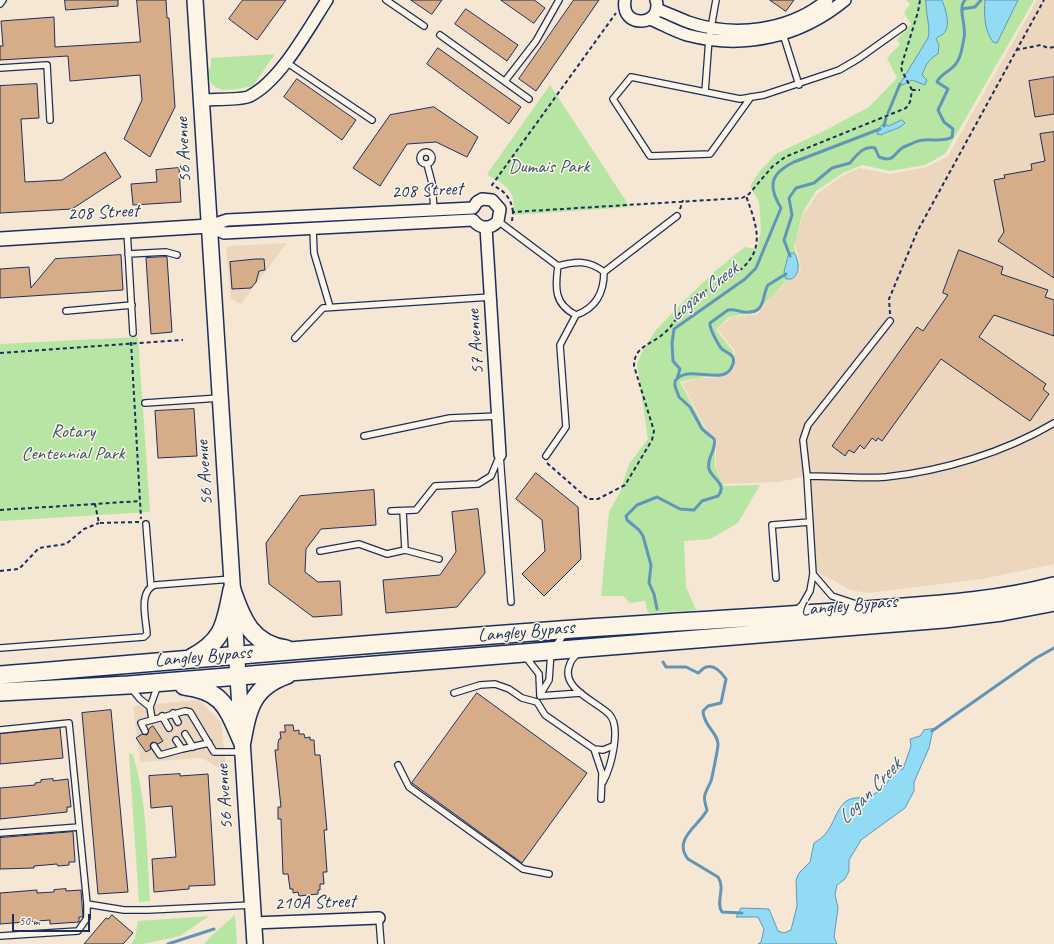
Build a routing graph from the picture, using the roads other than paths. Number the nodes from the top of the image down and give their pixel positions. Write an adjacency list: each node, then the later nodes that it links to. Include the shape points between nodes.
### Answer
1 (3, 0): 9 (lane)
2 (195, 0): 26 (main road, 56 Avenue)
3 (327, 0): 19 (street)
4 (386, 0): 13 (lane)
5 (559, 0): 21 (lane, via 536,41)
6 (716, 0): 14 (lane)
7 (827, 0): 14 (street, via 803,16 779,25 731,30)
8 (845, 0): 16 (street, via 830,13)
9 (0, 4)
10 (622, 4): 12 (street, via 631,18 642,22)
11 (657, 4): 12 (street); 14 (street, via 689,22)
12 (650, 19): 18 (street, via 686,34)
13 (424, 26)
14 (711, 27): 18 (lane)
15 (903, 27): 22 (lane, via 840,70)
16 (783, 34): 18 (street, via 763,40); 22 (lane)
17 (440, 35): 21 (lane)
18 (709, 39): 23 (lane)
19 (286, 62): 26 (street, via 267,83 249,97); 28 (lane)
20 (0, 68): 27 (lane, via 47,65)
21 (505, 82): 25 (lane)
22 (798, 85): 24 (lane)
23 (705, 92): 24 (lane, via 740,99); 24 (lane, via 631,77 613,100 650,156 710,154)
24 (751, 97)
25 (529, 99)
26 (201, 100): 33 (main road, 56 Avenue)
27 (50, 120)
28 (372, 120)
29 (427, 164): 30 (lane, via 432,183)
30 (434, 210): 32 (street, 208 Street, via 472,208 479,200 489,199 496,202 500,209); 33 (street, 208 Street, via 227,220)
31 (677, 216): 41 (lane)
32 (498, 221): 34 (street); 40 (lane)
33 (209, 226): 35 (street, 208 Street, via 224,233); 36 (street, 208 Street); 50 (main road, 56 Avenue)
34 (486, 227): 35 (street, 208 Street, via 478,225 473,220); 42 (street, 57 Avenue)
35 (313, 229): 44 (lane, via 314,253)
36 (127, 231): 37 (street, 208 Street); 38 (lane)
37 (0, 239)
38 (128, 254): 39 (lane, via 166,252); 43 (lane)
39 (177, 255)
40 (558, 266): 41 (lane, via 587,262); 46 (lane, via 558,296 562,306)
41 (604, 272): 46 (lane, via 601,293 586,311)
42 (491, 297): 44 (lane); 52 (street, 57 Avenue)
43 (132, 305): 45 (lane); 48 (lane)
44 (330, 307): 49 (lane, via 323,308)
45 (66, 311)
46 (576, 314): 56 (lane, via 560,345 566,427)
47 (890, 321): 57 (lane, via 808,425 803,440)
48 (134, 333)
49 (294, 338)
50 (220, 398): 51 (lane); 67 (main road, 56 Avenue)
51 (145, 403)
52 (499, 416): 54 (lane, via 450,418); 55 (street, 57 Avenue)
53 (1054, 423): 57 (lane, via 1008,445 934,469 885,477)
54 (364, 436)
55 (500, 455): 59 (lane, via 491,476 478,484 435,486 416,510); 70 (lane)
56 (546, 456)
57 (807, 476): 60 (lane)
58 (391, 511): 59 (lane)
59 (403, 511): 63 (lane)
60 (810, 522): 65 (lane); 66 (lane, via 772,525)
61 (146, 524): 69 (lane)
62 (320, 550): 63 (lane, via 359,544 387,554)
63 (405, 550): 64 (lane)
64 (439, 559)
65 (813, 574): 72 (lane, via 832,596 850,603); 73 (lane, via 810,591 802,605)
66 (776, 578)
67 (232, 585): 69 (lane); 77 (main road, via 240,614 256,635 277,648); 80 (main road, 56 Avenue); 81 (main road, via 225,620 216,640 203,652)
68 (1054, 586): 72 (main road, Langley Bypass, via 1030,593 986,600)
69 (151, 587): 75 (lane, via 144,594 147,634 144,637)
70 (512, 602)
71 (1054, 602): 76 (main road, Langley Bypass, via 972,616)
72 (886, 608): 73 (main road, Langley Bypass)
73 (789, 616): 74 (main road, Langley Bypass)
74 (569, 630): 77 (main road, Langley Bypass); 78 (lane)
75 (0, 648)
76 (582, 648): 78 (main road, Langley Bypass); 88 (lane, via 570,664 568,673 570,682)
77 (298, 651): 80 (main road, Langley Bypass)
78 (551, 652): 79 (main road, Langley Bypass); 90 (lane, via 549,680)
79 (523, 653): 82 (main road, Langley Bypass); 90 (lane, via 539,674)
80 (236, 656): 81 (main road, Langley Bypass); 84 (main road, 56 Avenue)
81 (187, 660): 83 (main road, Langley Bypass)
82 (298, 671): 84 (main road, Langley Bypass); 104 (main road, via 260,690 253,699)
83 (0, 675)
84 (238, 676): 85 (main road, Langley Bypass); 104 (main road, 56 Avenue)
85 (159, 682): 86 (main road, Langley Bypass); 92 (lane); 104 (main road, via 204,689 216,695 228,711)
86 (128, 684): 87 (main road, Langley Bypass); 92 (lane)
87 (0, 692)
88 (581, 693): 90 (lane); 105 (lane, via 609,714 616,732)
89 (454, 694): 91 (lane, via 480,685 495,684 509,689 522,698)
90 (540, 696): 91 (lane)
91 (537, 702): 108 (lane, via 545,715)
92 (150, 707): 95 (lane)
93 (173, 713): 94 (lane); 96 (lane); 102 (lane, via 185,710 190,712)
94 (162, 716): 95 (lane); 97 (lane)
95 (152, 719): 99 (lane, via 141,723)
96 (178, 722)
97 (169, 728)
98 (0, 730): 112 (lane, via 69,723)
99 (145, 731)
100 (185, 734): 106 (lane)
101 (176, 740): 107 (lane)
102 (209, 743): 104 (lane, via 214,752); 106 (lane)
103 (154, 746): 107 (lane, via 160,755)
104 (242, 746): 116 (main road, 56 Avenue)
105 (613, 746): 108 (lane, via 603,750); 110 (lane)
106 (193, 747): 107 (lane)
107 (182, 749)
108 (594, 749): 110 (lane)
109 (398, 765): 114 (lane, via 409,787 523,869)
110 (603, 782): 111 (lane)
111 (601, 799)
112 (79, 827): 113 (lane); 115 (lane)
113 (0, 833)
114 (549, 874)
115 (87, 904): 116 (lane, via 124,910); 119 (lane, via 87,918 78,931)
116 (252, 905): 118 (main road, 56 Avenue)
117 (379, 918): 118 (street, 210A Street); 121 (lane)
118 (253, 923): 120 (main road, 56 Avenue)
119 (0, 936)
120 (255, 944)
121 (381, 944)

